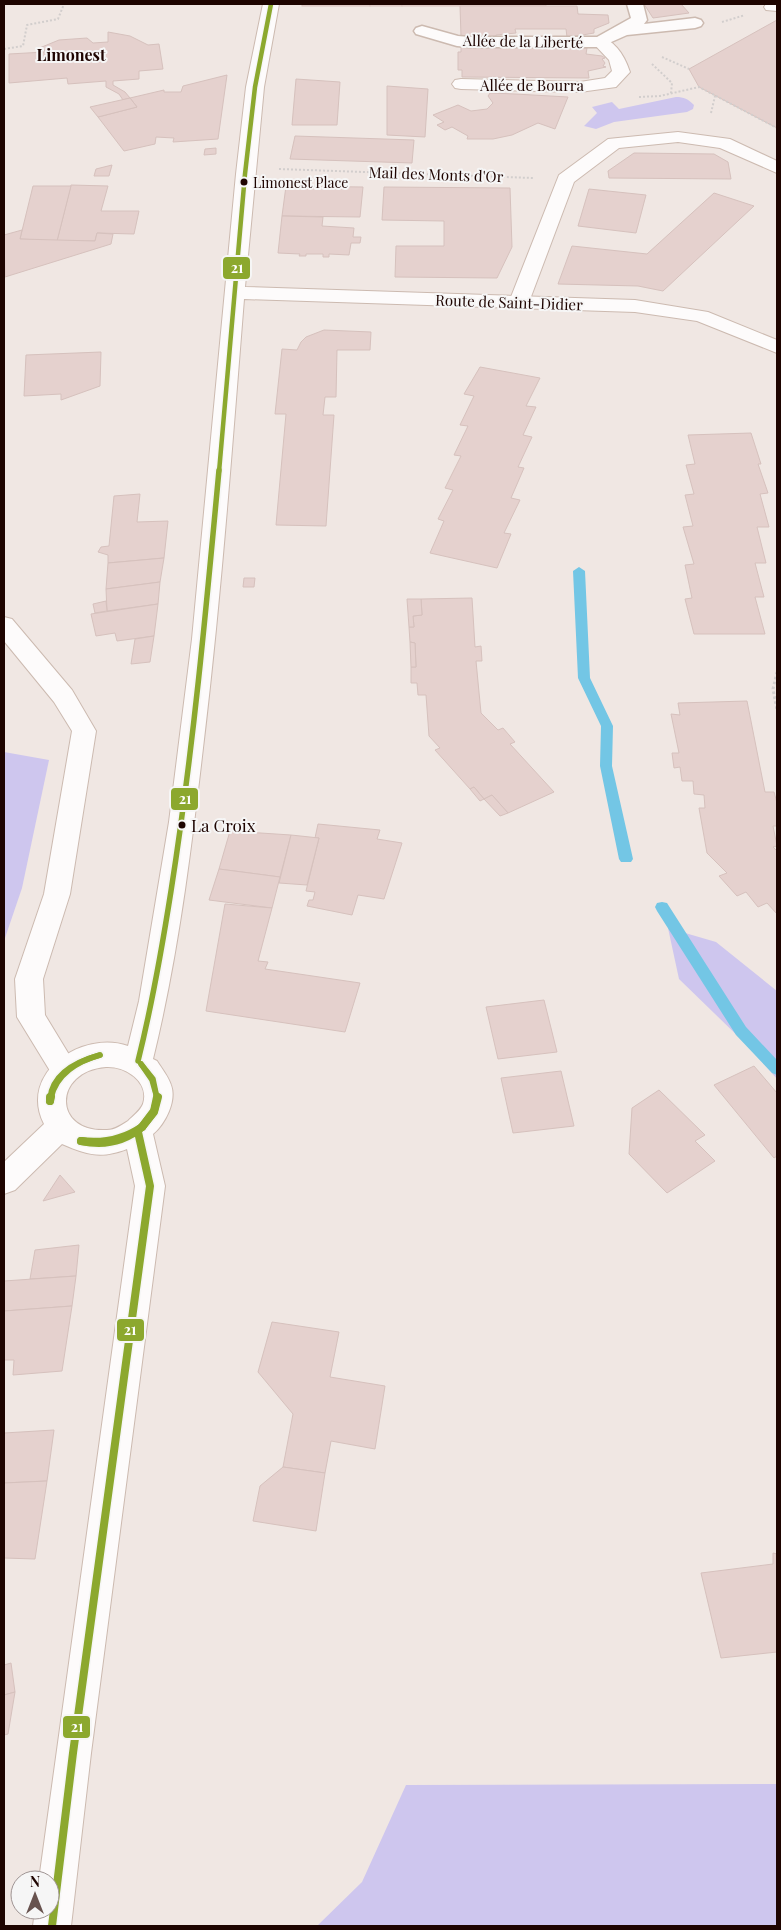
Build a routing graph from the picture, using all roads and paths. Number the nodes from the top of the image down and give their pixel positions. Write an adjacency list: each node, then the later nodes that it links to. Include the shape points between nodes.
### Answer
1 (64, 4): 10 (path, via 58,20 27,25 23,46 4,49)
2 (271, 4): 14 (main road, via 255,87)
3 (635, 4): 7 (lane, via 639,20)
4 (775, 7): 5 (path, via 715,24)
5 (695, 23): 7 (lane)
6 (422, 31): 8 (lane, Allée de la Liberté, via 468,42)
7 (623, 31): 8 (lane, Allée de la Liberté)
8 (600, 42): 9 (main road, Allée de Bourra, via 617,58 621,72 610,83 580,87)
9 (460, 84)
10 (4, 85)
11 (671, 92): 12 (path, via 699,87)
12 (777, 128)
13 (772, 166): 15 (main road, via 724,143 678,137 645,139 614,143)
14 (246, 167): 15 (path, Mail des Monts d'Or); 16 (main road)
15 (566, 179): 17 (main road)
16 (234, 293): 17 (main road, Route de Saint-Didier); 22 (main road, via 204,639 183,813 153,1001)
17 (519, 302): 18 (main road, Route de Saint-Didier, via 635,306 701,316)
18 (777, 347)
19 (4, 625): 23 (main road, via 63,696 84,731 57,894 29,979 31,1017)
20 (777, 672): 21 (path, via 773,689)
21 (777, 710)
22 (138, 1061): 23 (main road, via 121,1055 96,1056); 25 (main road, via 153,1074 159,1088 157,1107)
23 (65, 1071): 24 (main road, via 51,1096 51,1110)
24 (60, 1128): 25 (main road, via 91,1143 110,1143); 26 (main road)
25 (138, 1132): 27 (main road, via 150,1186)
26 (4, 1181)
27 (52, 1926)

